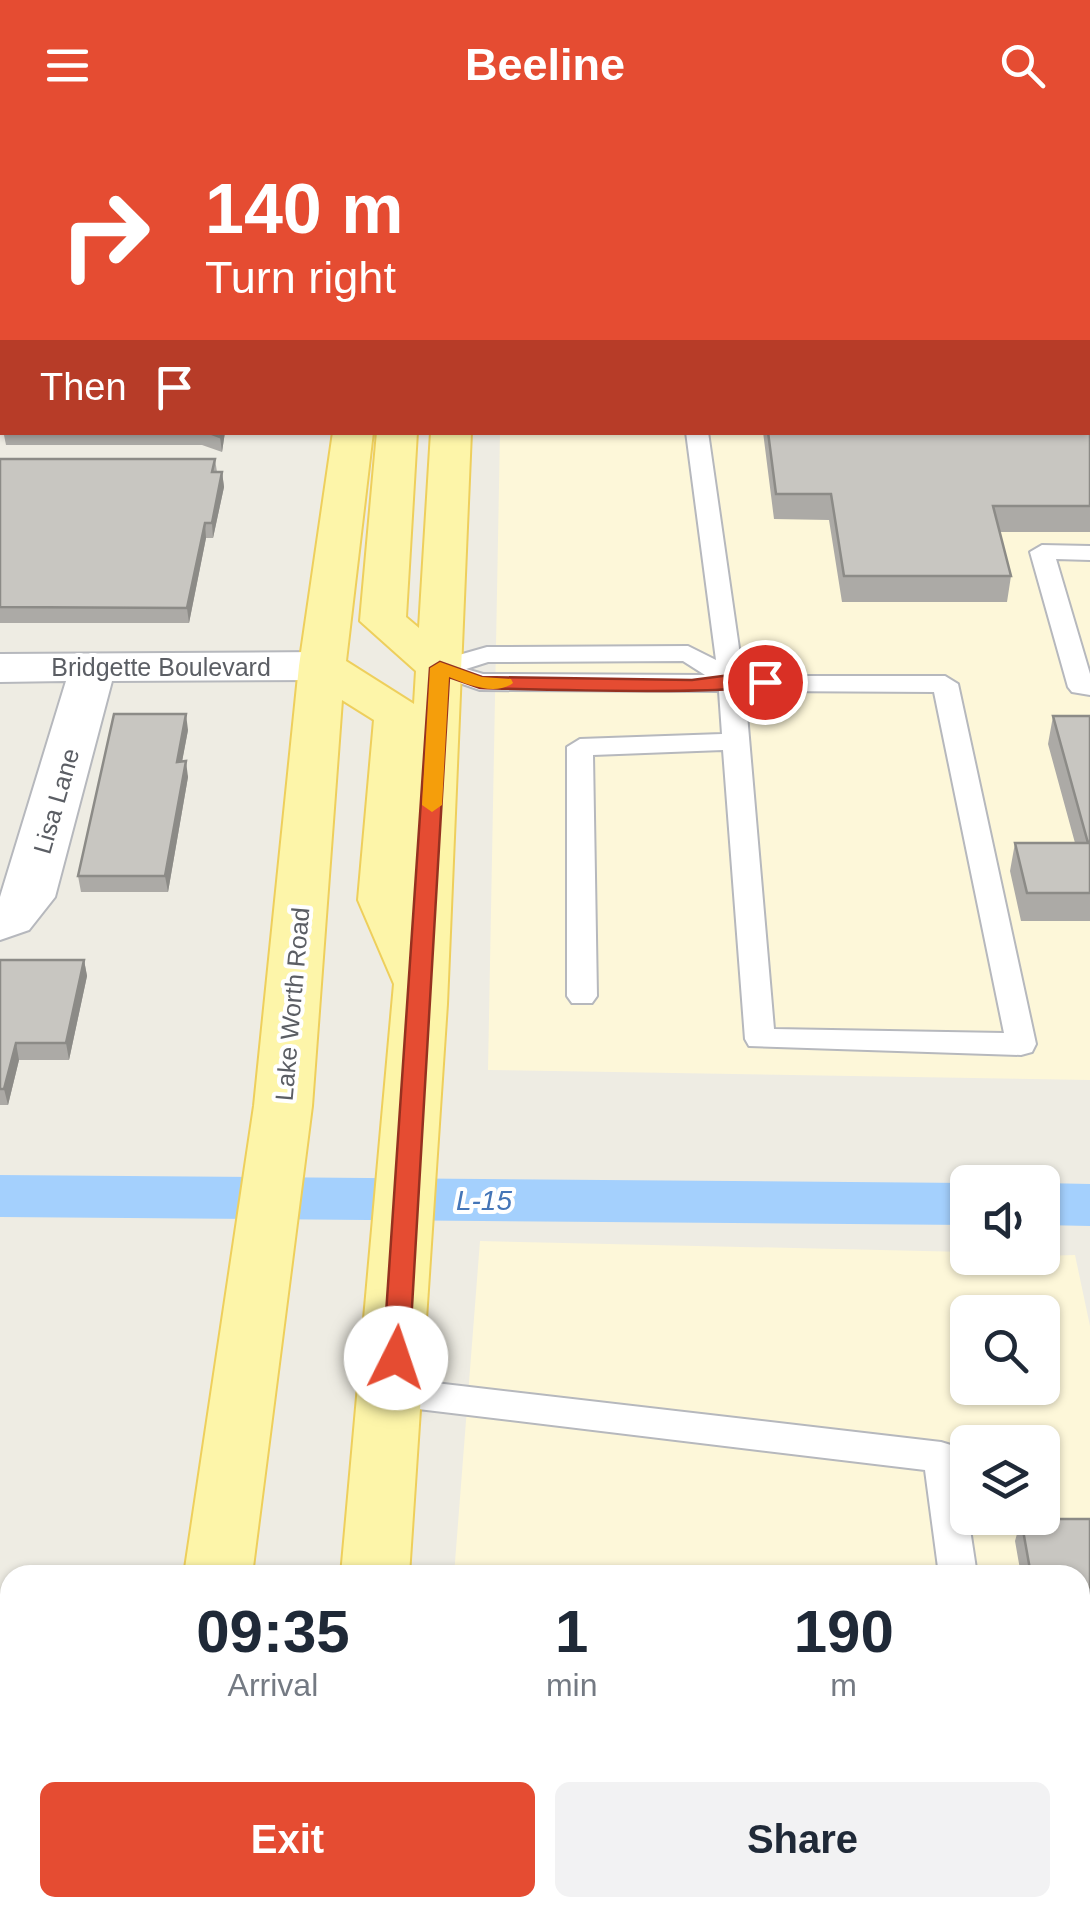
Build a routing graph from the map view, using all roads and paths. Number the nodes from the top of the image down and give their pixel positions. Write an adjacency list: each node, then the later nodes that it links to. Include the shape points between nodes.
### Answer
1 (354, 435): 6 (main road, Lake Worth Road)
2 (397, 435): 9 (main road, via 384,622)
3 (451, 435): 9 (main road)
4 (696, 435): 10 (lane)
5 (1090, 553): 11 (lane, via 1042,552 1081,687)
6 (322, 666): 7 (street, Bridgette Boulevard); 14 (main road, via 398,716 384,900); 17 (main road, Lake Worth Road, via 283,1106)
7 (93, 667): 8 (street, Bridgette Boulevard); 13 (street, Lisa Lane, via 29,896)
8 (0, 668)
9 (440, 668): 10 (lane, via 480,682); 14 (main road)
10 (730, 681): 12 (lane); 12 (lane, via 945,684 1021,1044 760,1039)
11 (1090, 687)
12 (734, 742): 15 (lane, via 580,746)
13 (0, 923)
14 (422, 988): 16 (main road)
15 (582, 996)
16 (393, 1392): 18 (main road); 19 (lane, via 941,1457)
17 (219, 1565)
18 (376, 1565)
19 (957, 1565)

